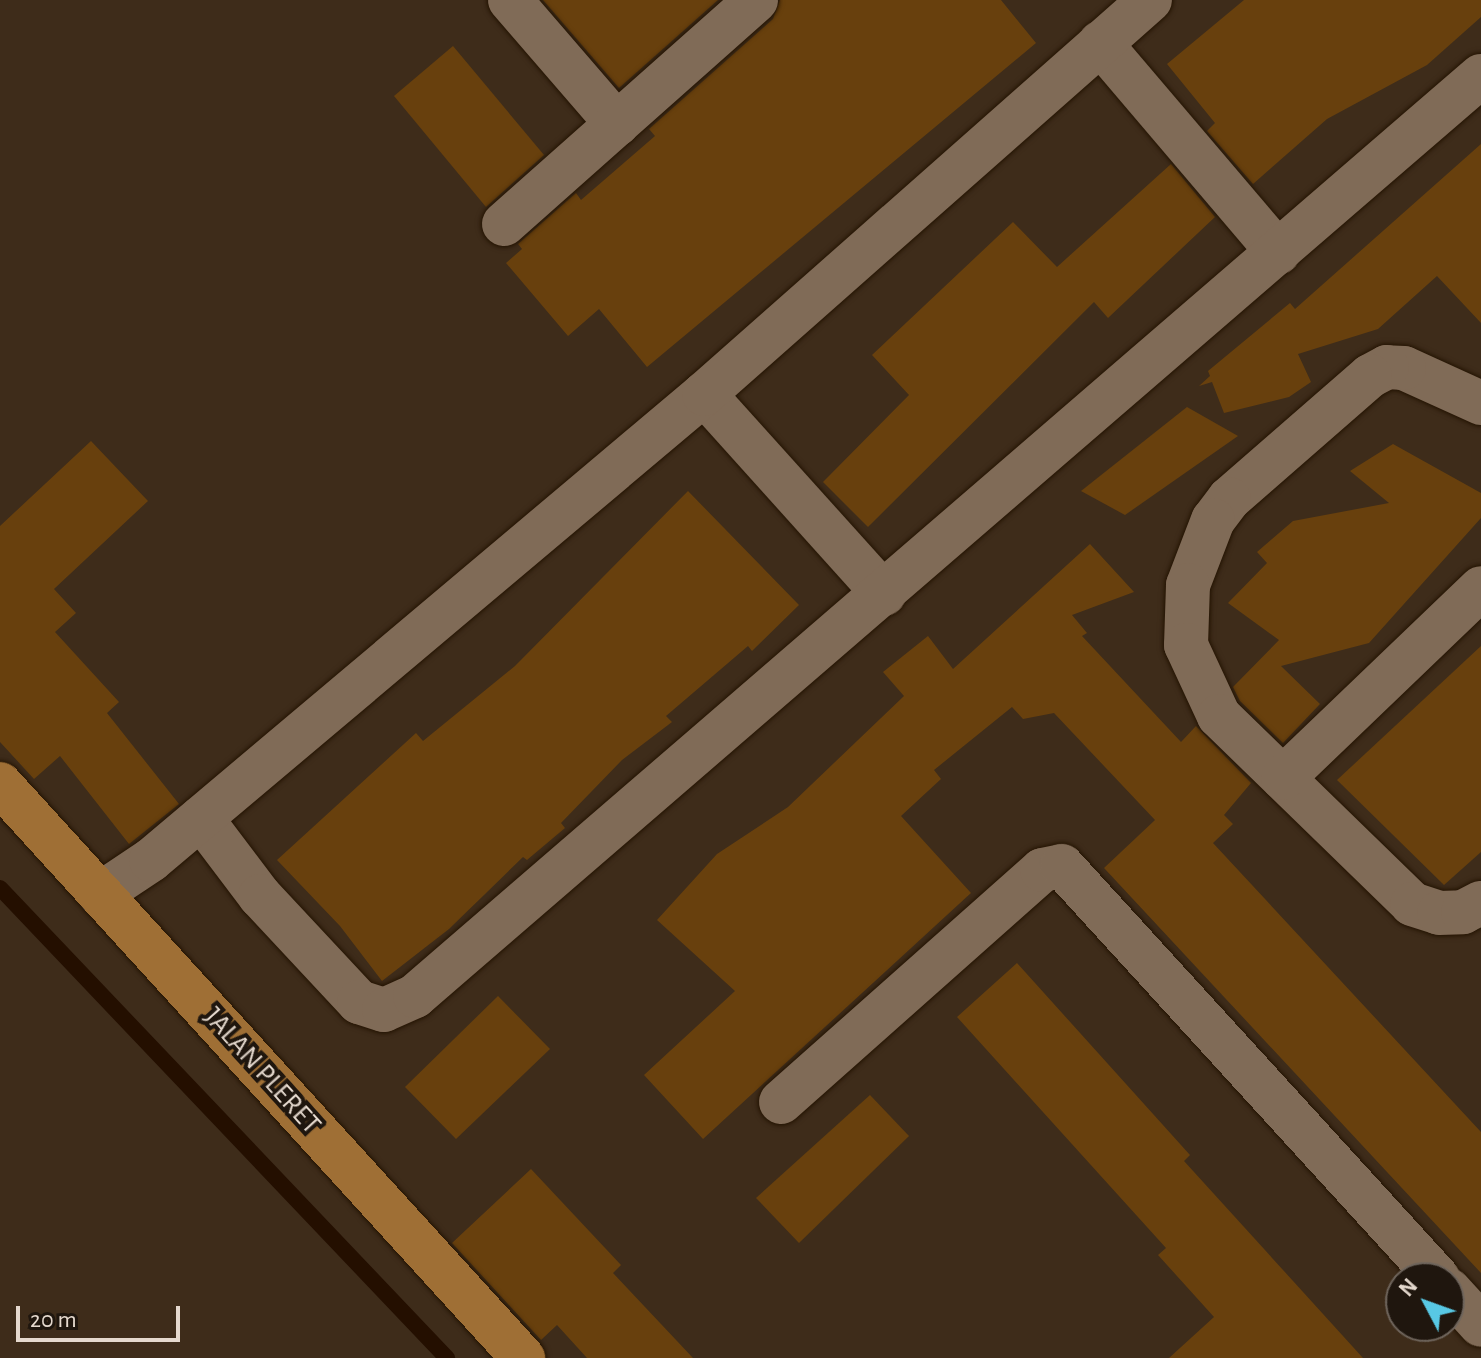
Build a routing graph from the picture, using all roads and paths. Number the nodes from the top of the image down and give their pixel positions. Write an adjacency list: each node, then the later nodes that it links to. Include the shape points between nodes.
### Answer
1 (510, 0): 6 (street)
2 (756, 0): 6 (street)
3 (1150, 0): 4 (street)
4 (1100, 43): 8 (street); 9 (street)
5 (1481, 76): 8 (street)
6 (617, 124): 7 (street)
7 (504, 224)
8 (1278, 252): 12 (street)
9 (704, 394): 12 (street); 15 (street)
10 (1481, 403): 13 (street, via 1404,368 1387,367 1240,489 1213,520 1188,585 1186,645 1219,716)
11 (1481, 588): 13 (street)
12 (884, 594): 15 (street, via 449,971 384,1010 359,1002 260,896)
13 (1283, 778): 17 (street, via 1412,904 1439,913 1463,912)
14 (0, 784): 16 (main road, JALAN PLERET)
15 (201, 818): 16 (street)
16 (100, 894): 22 (main road, JALAN PLERET)
17 (1481, 903)
18 (781, 1102): 19 (street, via 1042,870 1062,866)
19 (1423, 1262)
20 (1465, 1308): 21 (street)
21 (1481, 1325)
22 (523, 1358)

